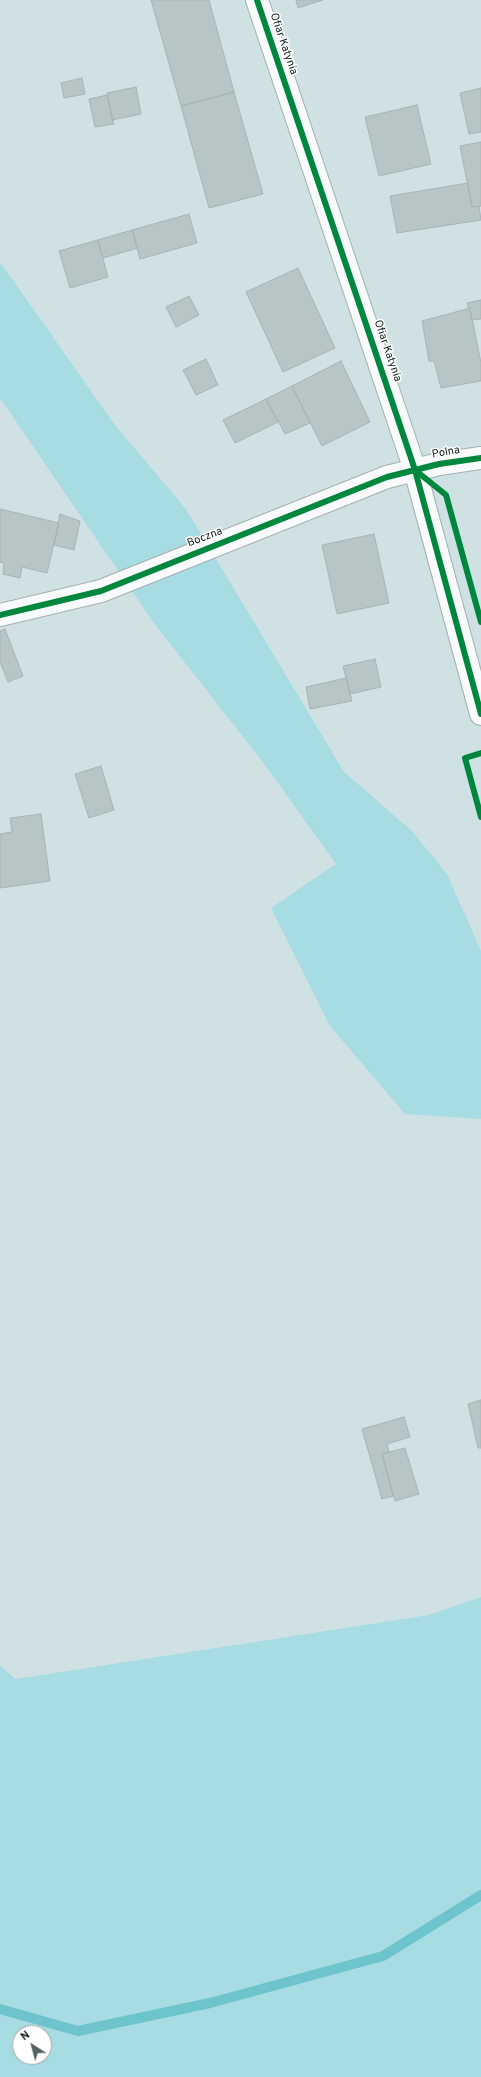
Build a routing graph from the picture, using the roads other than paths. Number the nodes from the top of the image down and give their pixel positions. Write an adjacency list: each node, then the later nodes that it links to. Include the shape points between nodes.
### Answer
1 (257, 0): 3 (street, Ofiar Katynia)
2 (481, 458): 3 (street, Polna)
3 (415, 470): 4 (street, Boczna, via 387,477 101,591); 5 (street, Ofiar Katynia)
4 (0, 614)
5 (481, 714)

